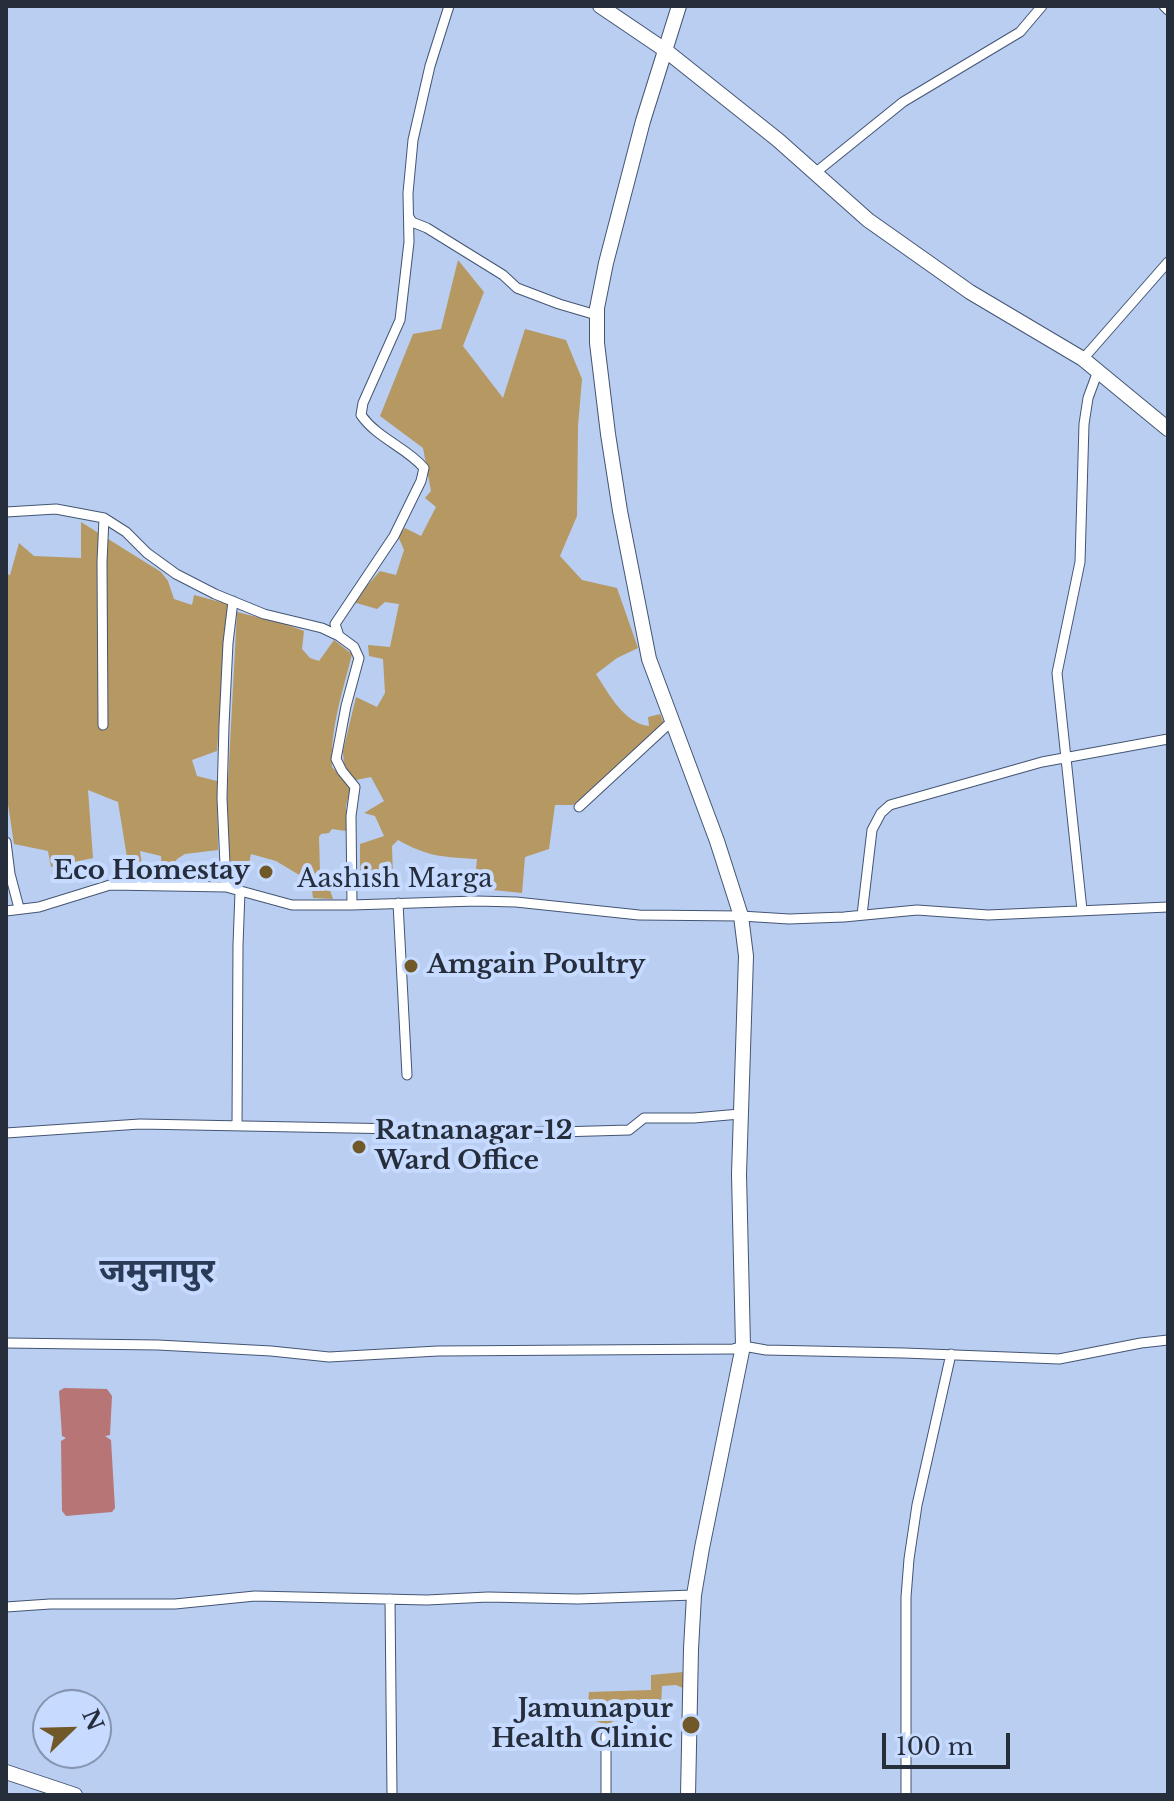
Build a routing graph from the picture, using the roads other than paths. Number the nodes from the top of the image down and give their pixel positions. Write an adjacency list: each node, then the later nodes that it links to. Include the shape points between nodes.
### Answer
1 (449, 6): 7 (street, via 413,140)
2 (600, 6): 5 (street)
3 (679, 6): 5 (street)
4 (1042, 6): 6 (street, via 1020,32 903,102)
5 (665, 50): 6 (street); 9 (street)
6 (815, 173): 10 (street, via 868,220 944,274)
7 (409, 217): 9 (street, via 517,288 581,311); 16 (street, via 400,320 361,415 369,427 424,468 394,536 335,624)
8 (1168, 262): 10 (street)
9 (597, 310): 17 (street, via 623,524 649,659)
10 (1083, 359): 11 (street)
11 (1098, 371): 12 (street); 20 (street, via 1084,424 1080,562 1057,673)
12 (1168, 429)
13 (6, 512): 14 (street, via 56,509)
14 (104, 518): 15 (street, via 176,574); 18 (street)
15 (233, 601): 16 (street); 23 (street, via 222,798)
16 (339, 636): 26 (street, via 359,658 336,759 355,787)
17 (671, 722): 21 (street); 32 (street)
18 (103, 725)
19 (1168, 739): 20 (street)
20 (1065, 758): 29 (street); 31 (street, via 890,805 872,830)
21 (579, 807)
22 (6, 842): 28 (street)
23 (226, 887): 24 (street, Aashish Marga); 28 (street, Aashish Marga, via 110,885)
24 (240, 892): 26 (street, Aashish Marga, via 292,905); 35 (street)
25 (398, 903): 26 (street, Aashish Marga); 32 (street, Aashish Marga, via 519,902 639,915); 33 (street)
26 (352, 905)
27 (1168, 907): 29 (street, Aashish Marga)
28 (19, 908): 30 (street, Aashish Marga)
29 (1082, 910): 31 (street, Aashish Marga)
30 (6, 911)
31 (862, 915): 32 (street, Aashish Marga)
32 (741, 916): 34 (street, via 746,956)
33 (407, 1075)
34 (740, 1114): 35 (street, via 644,1118 629,1130 558,1132); 39 (street)
35 (237, 1125): 36 (street, via 140,1124)
36 (6, 1133)
37 (1168, 1340): 40 (street, via 1059,1359)
38 (6, 1343): 39 (street, via 158,1345 329,1357)
39 (743, 1346): 40 (street); 41 (street)
40 (951, 1354): 50 (street, via 909,1559)
41 (694, 1595): 42 (street); 49 (street)
42 (390, 1599): 43 (street, via 255,1596 175,1604); 47 (street)
43 (6, 1607)
44 (606, 1736): 48 (street)
45 (6, 1772): 46 (street)
46 (75, 1795)
47 (392, 1795)
48 (606, 1795)
49 (688, 1795)
50 (906, 1795)

